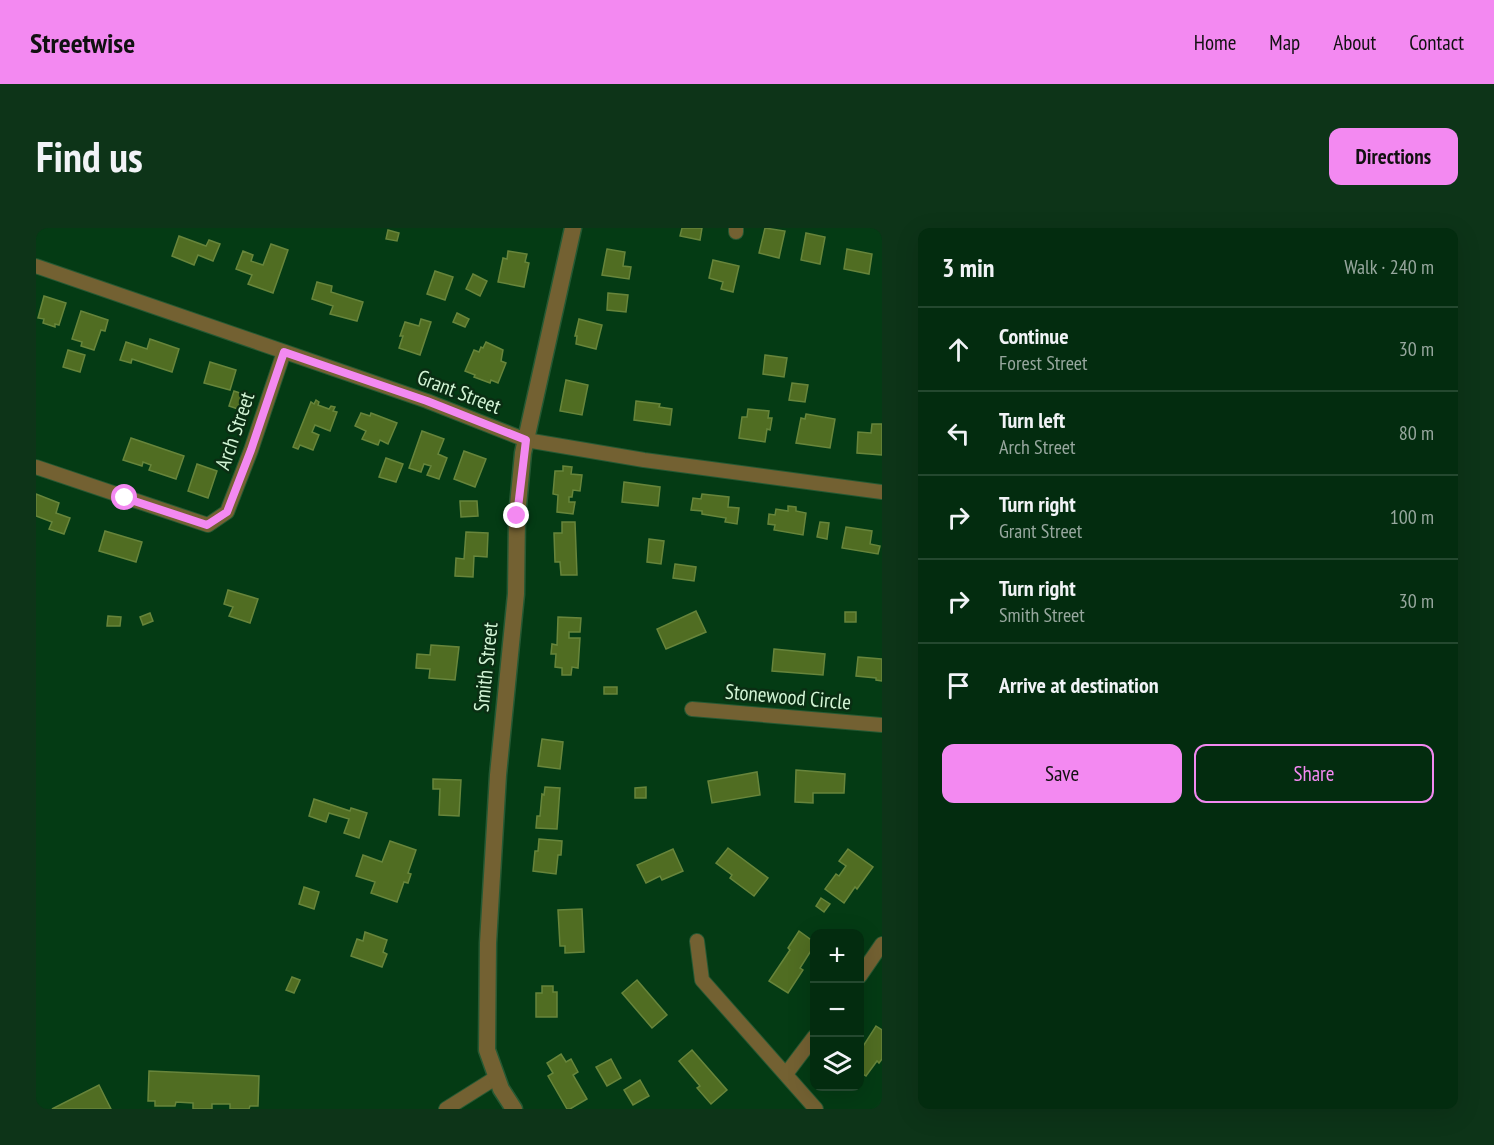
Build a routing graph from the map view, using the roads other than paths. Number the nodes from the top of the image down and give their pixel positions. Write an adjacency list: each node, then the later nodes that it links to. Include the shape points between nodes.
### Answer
1 (573, 228): 4 (street, Smith Street)
2 (36, 266): 3 (street, Grant Street)
3 (284, 352): 4 (street, Grant Street); 5 (street, Arch Street, via 227,512 207,525)
4 (526, 440): 6 (street, Grant Street); 14 (street, Smith Street, via 517,516 516,594 498,775 488,943 487,1050)
5 (36, 467)
6 (882, 492)
7 (692, 709): 8 (street, Stonewood Circle)
8 (882, 725)
9 (697, 941): 13 (street, via 702,981)
10 (882, 944): 11 (street)
11 (864, 970)
12 (810, 1042): 13 (street)
13 (786, 1074): 17 (street)
14 (497, 1077): 15 (street); 16 (street, Smith Street)
15 (446, 1109)
16 (514, 1109)
17 (816, 1109)

